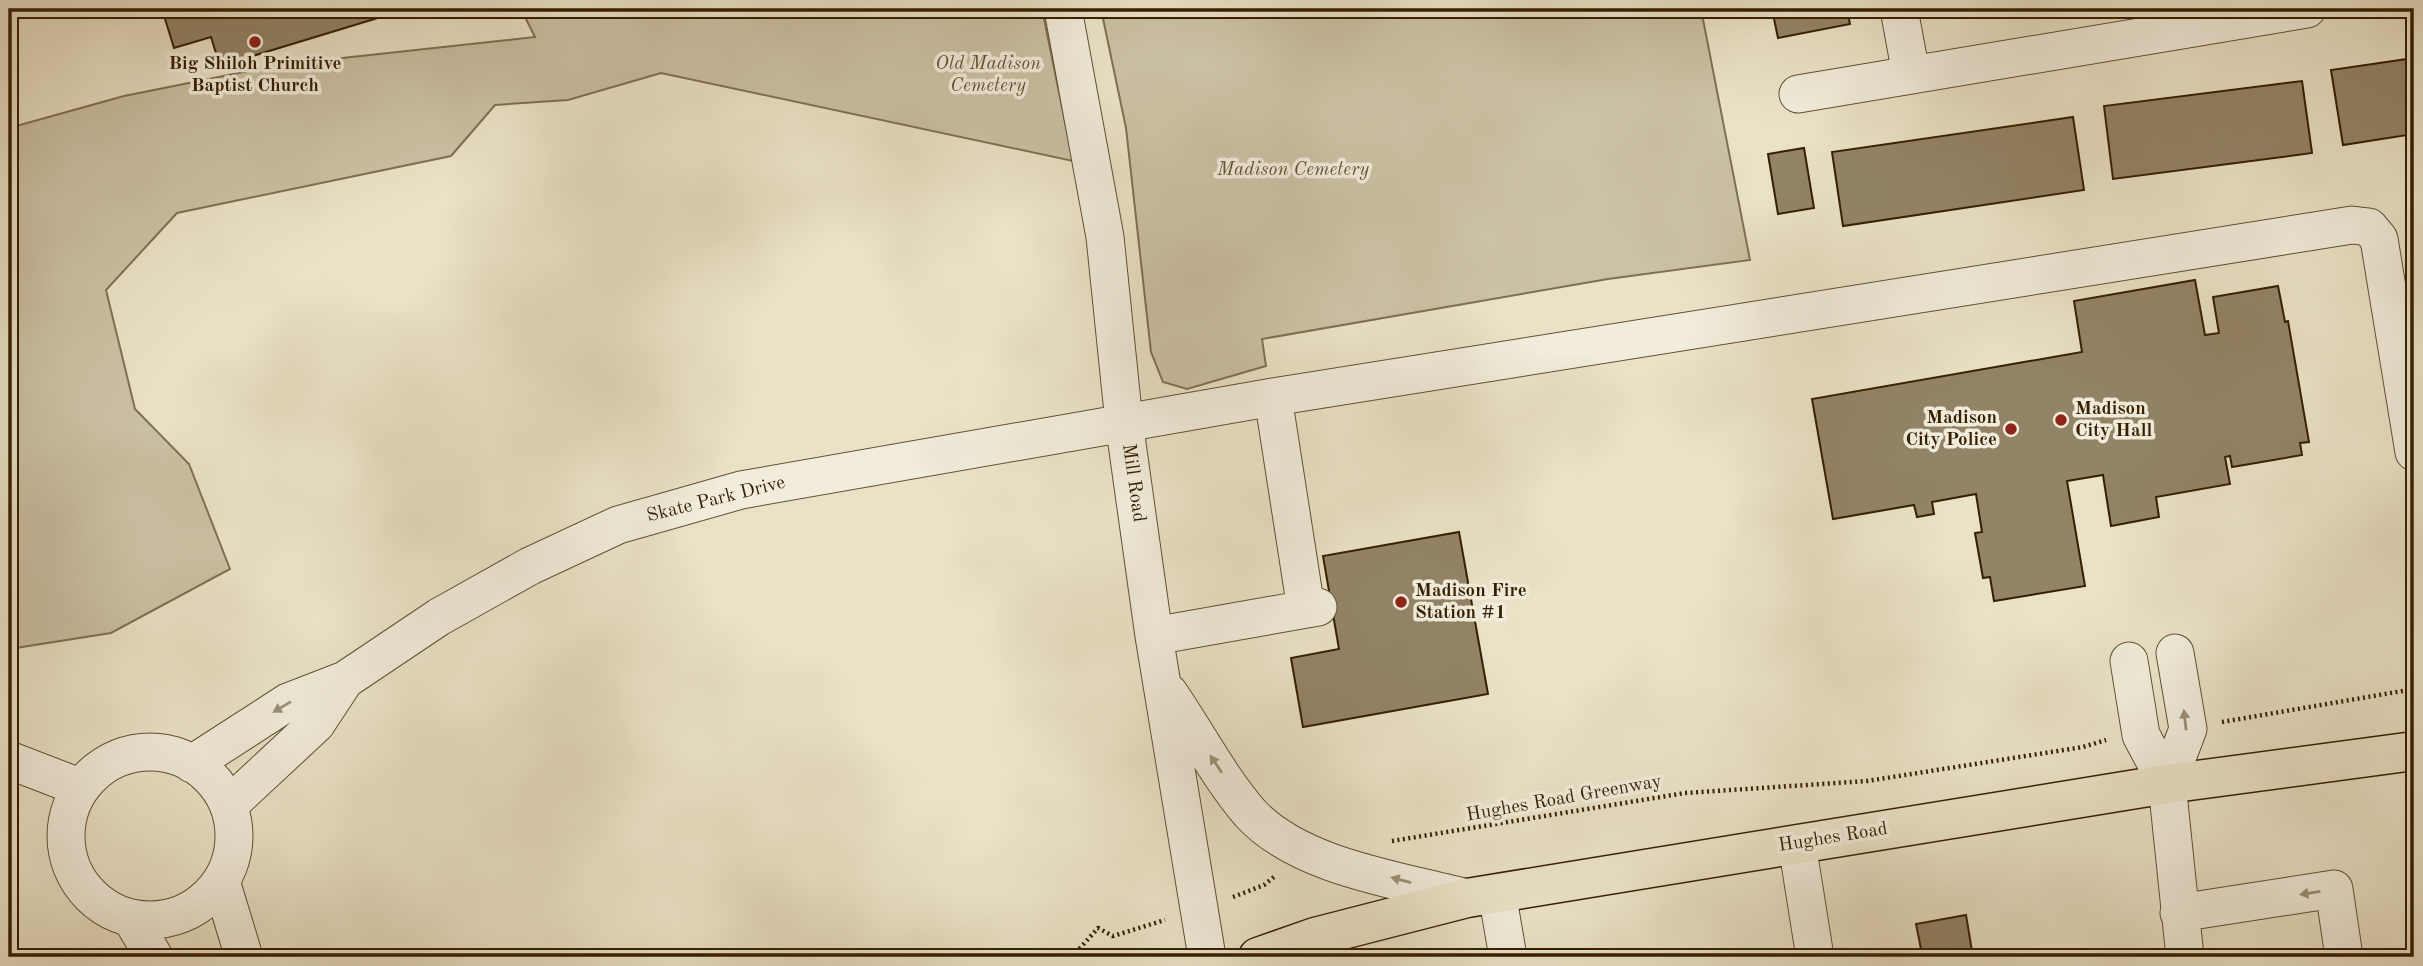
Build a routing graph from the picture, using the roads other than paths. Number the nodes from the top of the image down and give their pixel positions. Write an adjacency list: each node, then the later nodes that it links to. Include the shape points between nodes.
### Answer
1 (1063, 9): 8 (street, Mill Road, via 1105,237)
2 (1899, 9): 5 (street)
3 (2307, 9): 4 (street)
4 (2146, 21): 5 (street)
5 (1911, 74): 6 (street)
6 (1798, 94)
7 (1273, 397): 8 (street, Skate Park Drive); 9 (street, Skate Park Drive, via 2352,225 2369,227 2379,239); 10 (street, via 1312,608)
8 (1125, 422): 10 (street, Mill Road); 13 (street, Skate Park Drive, via 741,490 618,525 530,566 439,617)
9 (2414, 452)
10 (1154, 636): 14 (street, Mill Road)
11 (2175, 653): 18 (street, one-way to 11, via 2188,729)
12 (2129, 661): 18 (street, via 2141,735)
13 (345, 680): 17 (street, Skate Park Drive, one-way to 17, via 289,702); 20 (street, Skate Park Drive, via 316,724)
14 (1162, 682): 23 (street, one-way to 14, via 1325,860 1293,846 1251,814); 29 (street, Mill Road)
15 (2414, 751): 18 (main road, Hughes Road)
16 (9, 760): 19 (street)
17 (192, 764): 19 (street, via 151,751 119,757); 20 (street, via 211,777)
18 (2167, 784): 21 (main road, Hughes Road); 24 (street)
19 (79, 787): 25 (street, via 65,835 70,867 89,896 116,915)
20 (229, 805): 22 (street, via 235,838 228,870)
21 (1797, 844): 23 (main road, Hughes Road); 32 (street)
22 (220, 881): 25 (street, via 209,898 181,916 148,922); 28 (street)
23 (1482, 896): 30 (main road, Hughes Road, via 1315,937); 31 (street)
24 (2179, 913): 26 (street, one-way to 24, via 2334,890); 33 (street)
25 (131, 918): 27 (street)
26 (2336, 950)
27 (154, 957)
28 (244, 957)
29 (1207, 957)
30 (1258, 957)
31 (1508, 957)
32 (1815, 957)
33 (2185, 957)

